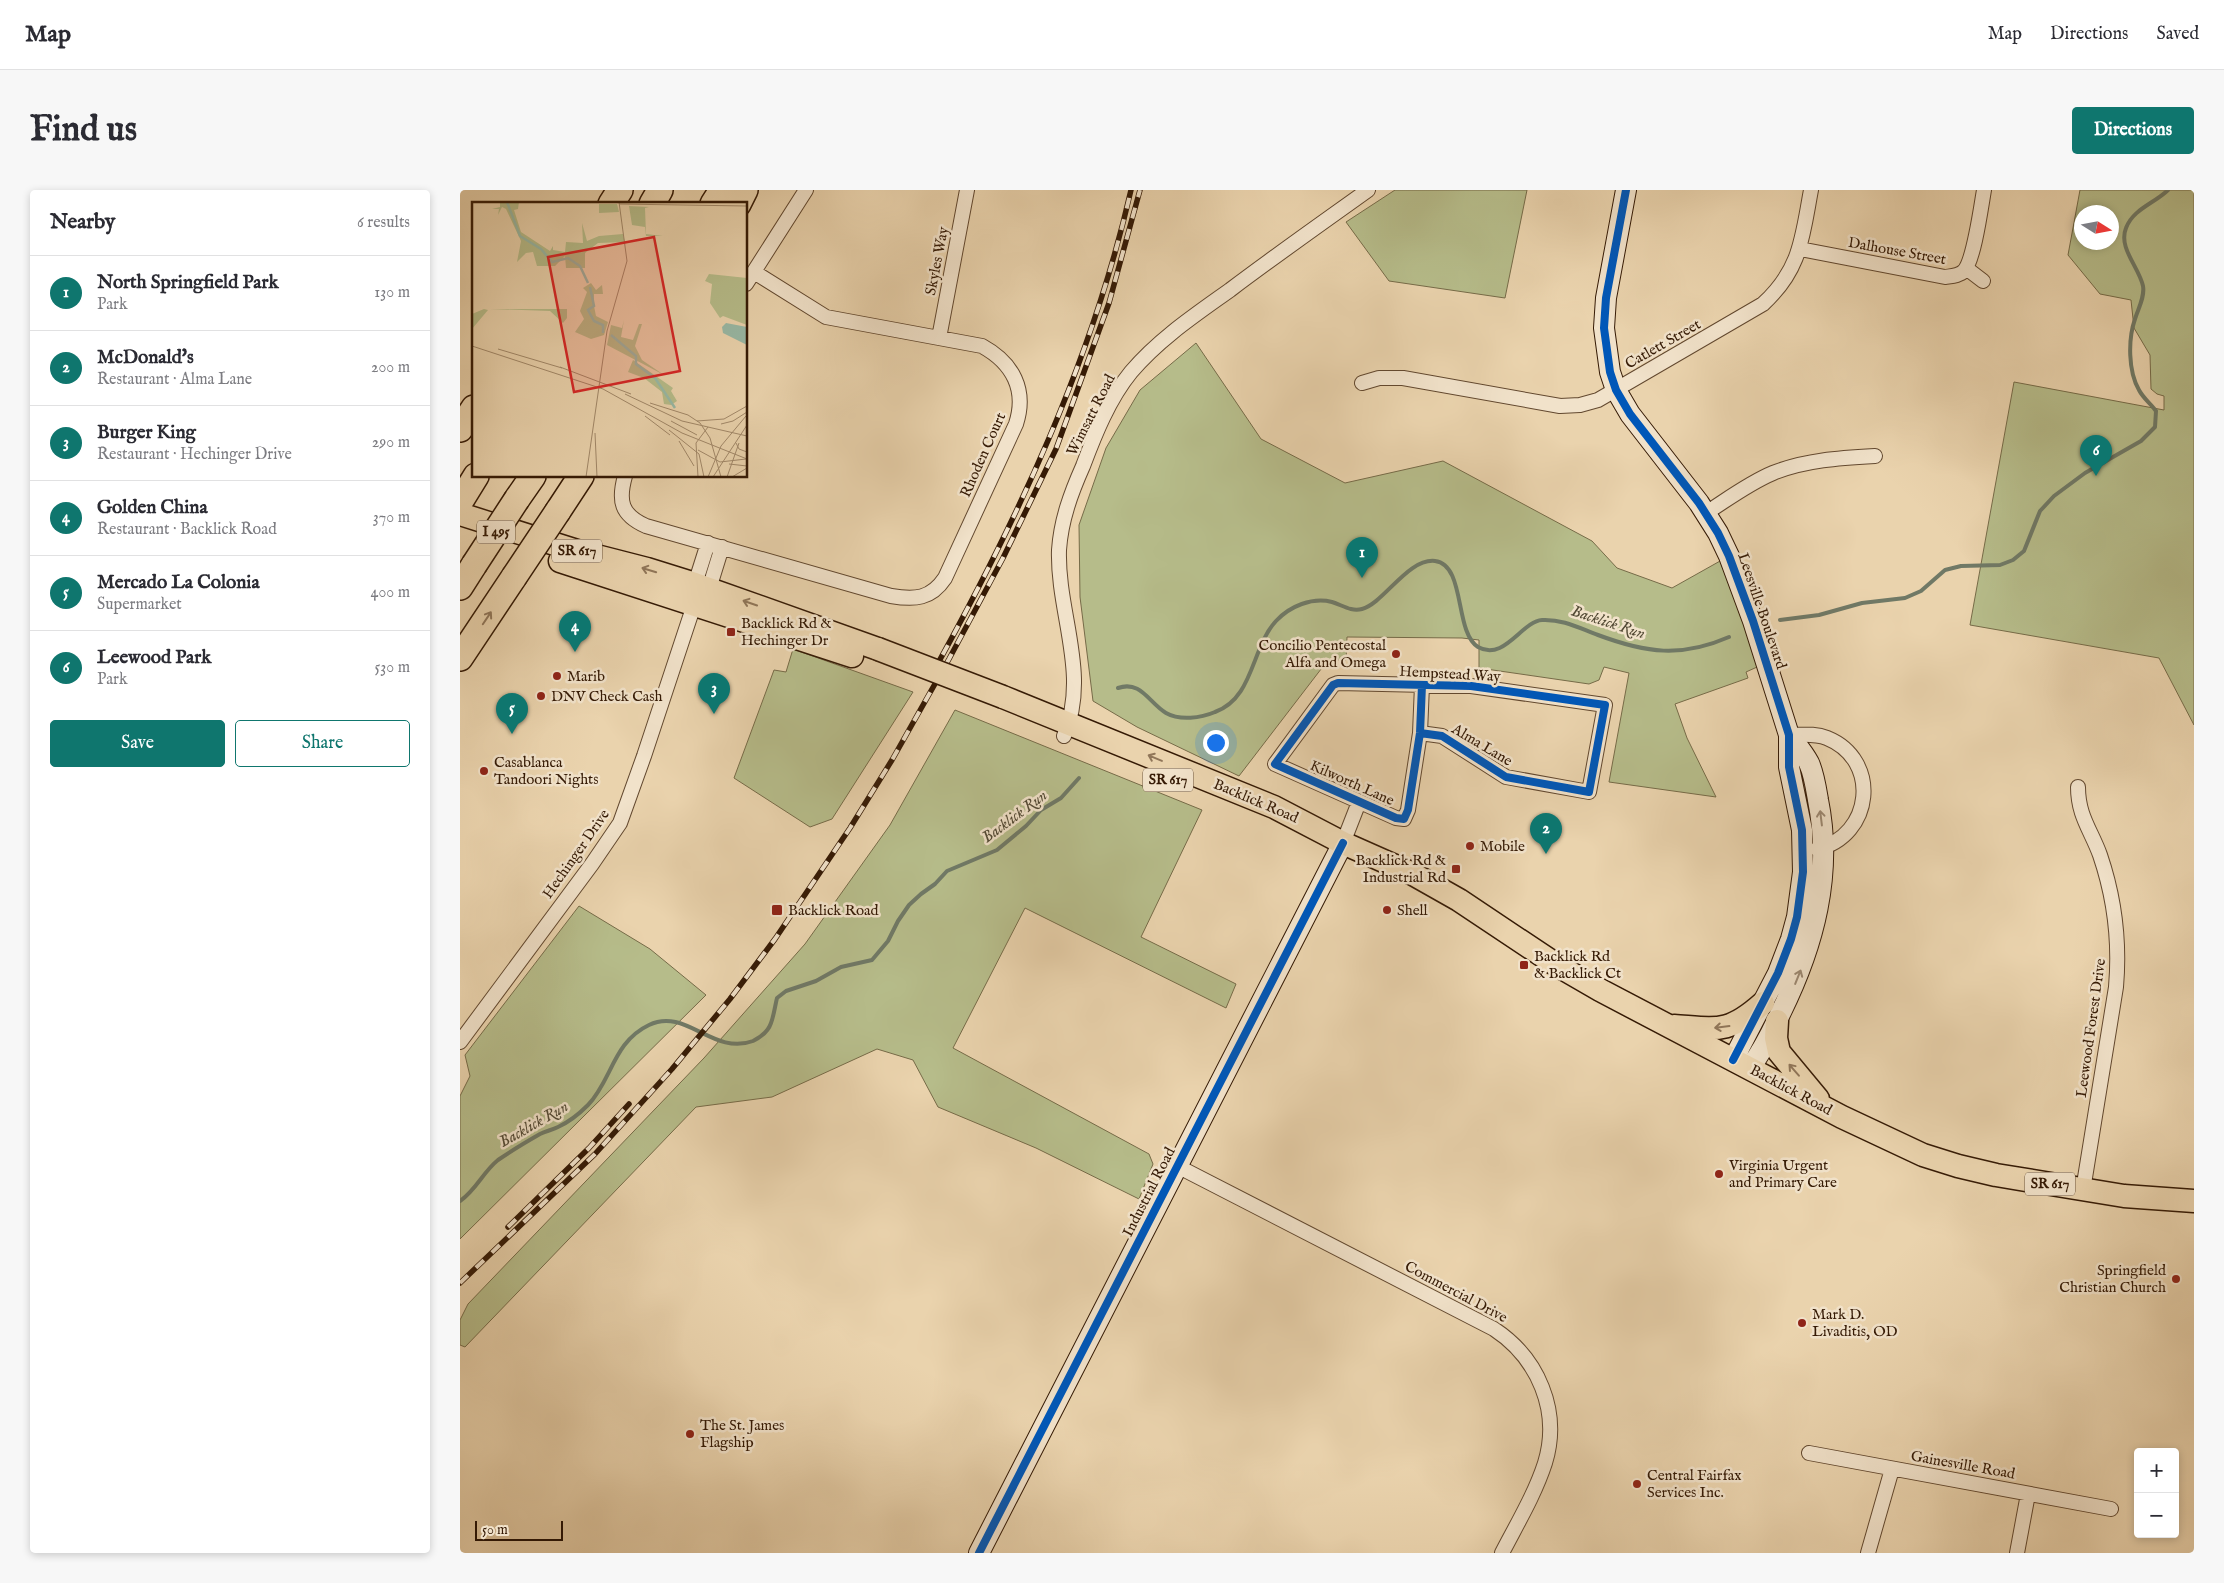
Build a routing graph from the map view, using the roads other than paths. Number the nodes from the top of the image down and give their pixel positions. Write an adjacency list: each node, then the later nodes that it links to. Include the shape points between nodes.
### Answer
1 (620, 190): 11 (highway)
2 (660, 190): 12 (highway)
3 (722, 190): 13 (highway)
4 (745, 190): 14 (highway)
5 (806, 190): 17 (street)
6 (967, 190): 19 (street, Skyles Way)
7 (1368, 190): 37 (street, Wimsatt Road, via 1178,327 1130,374 1108,410 1070,497 1062,526 1060,575 1074,673 1074,705)
8 (1626, 190): 21 (street, Leesville Boulevard, via 1605,313 1607,359)
9 (1811, 190): 15 (street, Catlett Street)
10 (1984, 190): 16 (street, Dalhouse Street)
11 (612, 202)
12 (653, 202)
13 (714, 202)
14 (739, 202)
15 (1800, 249): 16 (street, Dalhouse Street, via 1946,277 1962,273); 21 (street, Catlett Street, via 1778,291 1763,304)
16 (1966, 268): 18 (street)
17 (750, 278): 19 (street, Rhoden Court, via 826,317)
18 (1983, 282)
19 (938, 338): 32 (street, Rhoden Court, via 982,346 999,358 1015,378 1021,405 1016,424 945,578 935,590 921,598 891,596)
20 (1362, 383): 21 (street, Catlett Street, via 1379,378 1403,378 1560,406 1598,400)
21 (1616, 390): 28 (street, Leesville Boulevard, via 1648,439)
22 (472, 411): 23 (highway)
23 (460, 429)
24 (1875, 456): 28 (street, via 1786,468 1758,480)
25 (532, 478): 33 (highway, I 495, bridge)
26 (580, 478): 35 (highway, one-way to 26, bridge)
27 (625, 478): 31 (street, via 622,506 634,521)
28 (1706, 513): 39 (street, Leesville Boulevard, via 1737,574)
29 (460, 514): 34 (main road, Backlick Road / SR 617, one-way to 29, via 647,569)
30 (460, 530): 34 (main road, Backlick Road / SR 617)
31 (708, 544): 32 (street, Rhoden Court); 34 (street)
32 (722, 547): 34 (street)
33 (465, 579)
34 (700, 593): 37 (main road, Backlick Road / SR 617); 50 (street, Hechinger Drive, via 620,823)
35 (460, 658)
36 (1422, 685): 38 (street, Kilworth Lane); 40 (street, Hempstead Way, via 1333,685); 42 (street, Hempstead Way, via 1472,686 1605,705)
37 (1066, 730): 44 (main road, Backlick Road / SR 617, via 1274,824)
38 (1420, 733): 42 (street, Alma Lane, via 1442,736 1506,777); 43 (street, Kilworth Lane, via 1404,819)
39 (1789, 735): 45 (street, Leesville Boulevard, one-way to 39, via 1810,764); 45 (street, via 1814,735 1834,741 1848,753 1861,774 1864,798 1856,822 1846,835); 46 (street, Leesville Boulevard, via 1789,767)
40 (1275, 764): 43 (street, Kilworth Lane)
41 (2078, 788): 54 (street, Leewood Forest Drive, via 2082,816 2100,853 2110,887 2118,955 2116,987)
42 (1590, 792)
43 (1359, 802): 44 (street, Kilworth Lane)
44 (1343, 843): 49 (main road, Backlick Road / SR 617, via 1427,881 1556,964); 53 (street, Industrial Road)
45 (1825, 847): 46 (street); 48 (street, Leesville Boulevard, one-way to 45, via 1796,983 1812,935)
46 (1804, 852): 47 (street, Leesville Boulevard, via 1797,917 1791,939)
47 (1763, 1003): 49 (main road, one-way to 49, via 1746,1018 1730,1026); 51 (street, Leesville Boulevard)
48 (1777, 1021): 51 (street, Leesville Boulevard, via 1763,1049); 52 (main road, one-way to 48, via 1779,1052)
49 (1666, 1026): 51 (main road, Backlick Road / SR 617)
50 (460, 1042)
51 (1742, 1064): 52 (main road, Backlick Road / SR 617)
52 (1825, 1108): 54 (main road, Backlick Road / SR 617, via 1889,1141 1958,1166)
53 (1177, 1166): 60 (street, Industrial Road); 61 (street, Commercial Drive, via 1494,1329 1523,1354 1536,1372 1547,1401 1549,1446 1538,1480)
54 (2083, 1190): 55 (main road, Backlick Road / SR 617)
55 (2194, 1201)
56 (1809, 1453): 57 (street, Gainesville Road)
57 (1892, 1469): 58 (street, Gainesville Road); 62 (street)
58 (2028, 1494): 59 (street, Gainesville Road); 63 (street)
59 (2111, 1509)
60 (979, 1553)
61 (1502, 1553)
62 (1868, 1553)
63 (2017, 1553)

